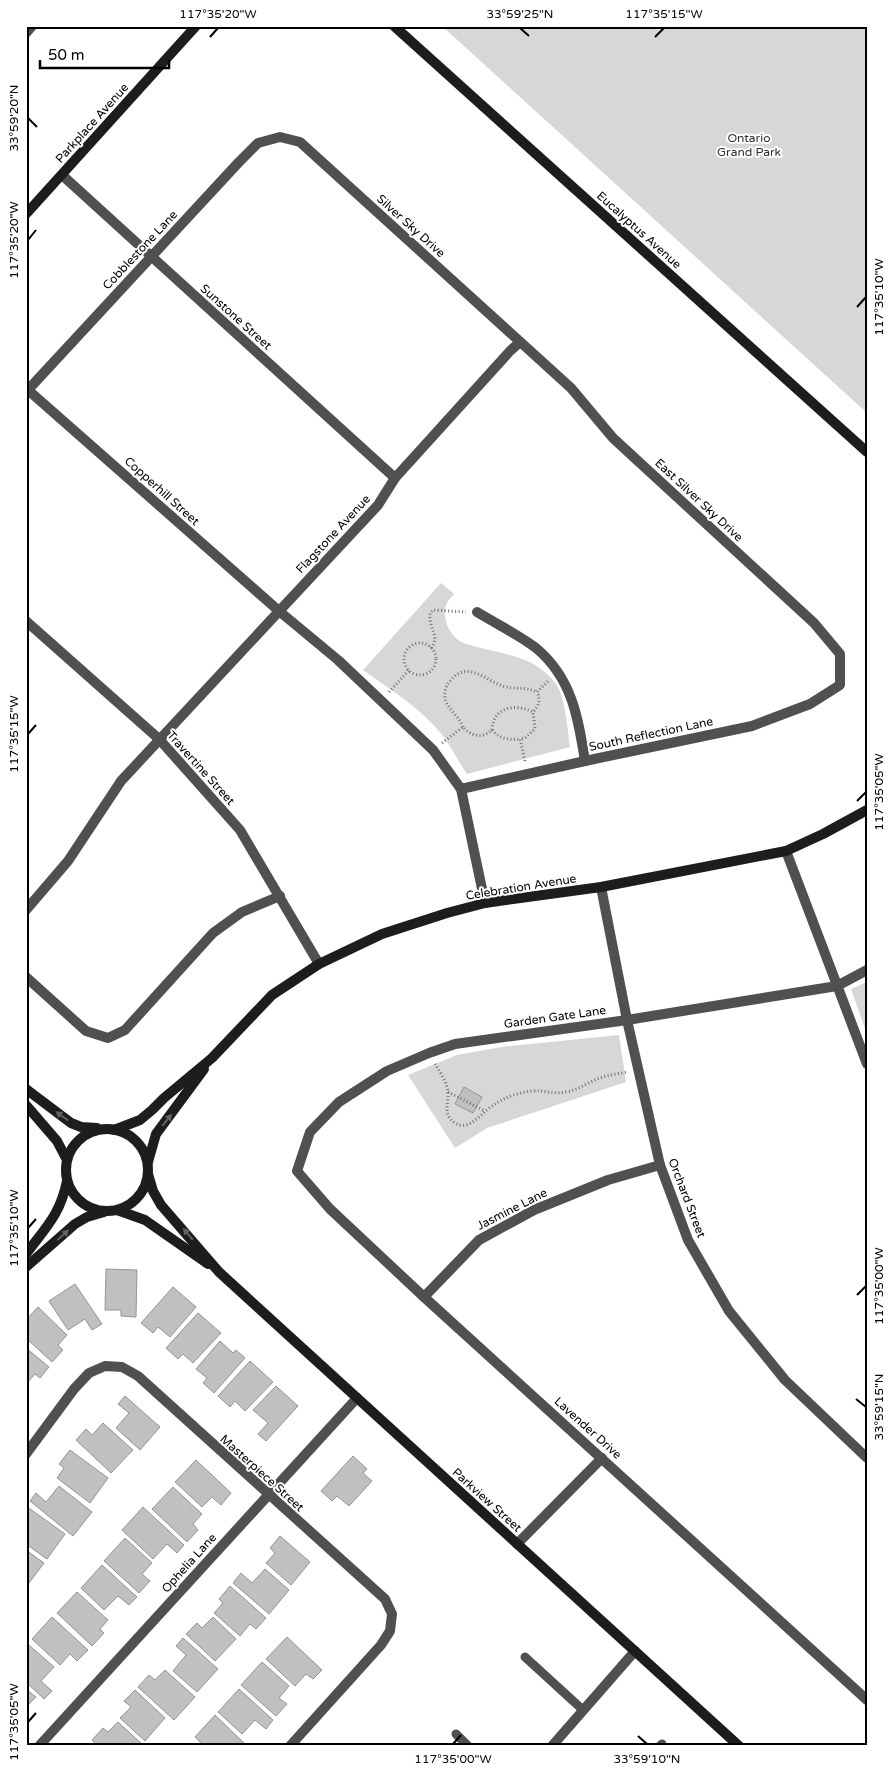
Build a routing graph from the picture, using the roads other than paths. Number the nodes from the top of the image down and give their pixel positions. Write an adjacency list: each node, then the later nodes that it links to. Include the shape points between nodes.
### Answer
1 (32, 26): 4 (street)
2 (196, 26): 6 (street, Parkplace Avenue)
3 (394, 26): 11 (street, Eucalyptus Avenue)
4 (26, 33)
5 (280, 137): 8 (street, Cobblestone Lane, via 258,143); 9 (street, Silver Sky Drive, via 300,142)
6 (62, 175): 7 (street, Parkplace Avenue); 8 (street, Sunstone Street)
7 (26, 214)
8 (150, 257): 10 (street, Cobblestone Lane); 12 (street, Sunstone Street)
9 (520, 342): 12 (street, Flagstone Avenue); 16 (street, East Silver Sky Drive, via 571,388 613,438 814,623 840,654)
10 (27, 391): 13 (street, Copperhill Street)
11 (867, 452)
12 (395, 478): 13 (street, Flagstone Avenue, via 378,504)
13 (279, 611): 17 (street, Flagstone Avenue); 19 (street, Copperhill Street, via 338,660 433,750)
14 (477, 612): 18 (street, via 536,648 558,672 577,712)
15 (27, 624): 17 (street, Travertine Street)
16 (840, 685): 18 (street, South Reflection Lane, via 810,704 752,726)
17 (159, 739): 23 (street, Travertine Street, via 240,830); 25 (street, Flagstone Avenue, via 121,781 68,862)
18 (585, 761): 19 (street, South Reflection Lane)
19 (461, 789): 24 (street)
20 (867, 810): 21 (street, Celebration Avenue)
21 (786, 851): 22 (street, Celebration Avenue); 29 (street)
22 (601, 887): 24 (street, Celebration Avenue); 30 (street, Orchard Street)
23 (280, 896): 26 (street, Travertine Street); 28 (street, via 242,912 213,933 125,1030 108,1038 86,1031)
24 (485, 903): 26 (street, Celebration Avenue, via 382,934)
25 (26, 910)
26 (319, 964): 31 (street, Celebration Avenue, via 272,995)
27 (867, 970): 29 (street, Garden Gate Lane)
28 (26, 977)
29 (837, 986): 30 (street, Garden Gate Lane); 32 (street)
30 (627, 1020): 38 (street, Orchard Street); 40 (street, Garden Gate Lane, via 455,1044 387,1071 339,1102 310,1132)
31 (212, 1058): 36 (street, Celebration Avenue, via 140,1120); 39 (street, Celebration Avenue, one-way to 31, via 156,1134)
32 (867, 1064)
33 (26, 1089): 35 (street, one-way to 33, via 71,1123)
34 (26, 1104): 37 (street, via 57,1141)
35 (103, 1129): 36 (street); 37 (street, via 84,1136 70,1151)
36 (114, 1130): 39 (street, via 136,1141 144,1152)
37 (67, 1160): 41 (street)
38 (660, 1166): 46 (street, Jasmine Lane, via 608,1180 534,1210 487,1235); 50 (street, Orchard Street, via 688,1240 729,1311 785,1380)
39 (148, 1169): 42 (street, via 145,1186 138,1197 129,1205); 45 (street, Parkview Street, one-way to 39, via 161,1205 153,1191)
40 (297, 1171): 46 (street, Lavender Drive, via 330,1209)
41 (67, 1181): 42 (street, via 78,1200 87,1206); 43 (street, via 59,1209)
42 (113, 1211): 44 (street, one-way to 42, via 75,1224 87,1217); 45 (street, Parkview Street, via 133,1214 152,1224)
43 (26, 1254)
44 (26, 1267)
45 (219, 1272): 47 (street, Parkview Street)
46 (424, 1297): 49 (street, Lavender Drive)
47 (356, 1398): 51 (street, Ophelia Lane); 52 (street, Parkview Street)
48 (26, 1454): 51 (street, Masterpiece Street, via 88,1373 105,1366 122,1367 138,1376)
49 (602, 1458): 52 (street); 55 (street, Lavender Drive)
50 (867, 1458)
51 (268, 1495): 58 (street, Ophelia Lane); 59 (street, Masterpiece Street, via 385,1599 392,1614 390,1631 381,1645)
52 (517, 1544): 53 (street, Parkview Street)
53 (635, 1652): 56 (street); 62 (street, Parkview Street)
54 (524, 1657): 56 (lane)
55 (867, 1700)
56 (583, 1710): 61 (street)
57 (456, 1734): 60 (lane)
58 (40, 1746)
59 (290, 1746)
60 (468, 1746)
61 (552, 1746)
62 (739, 1746)

